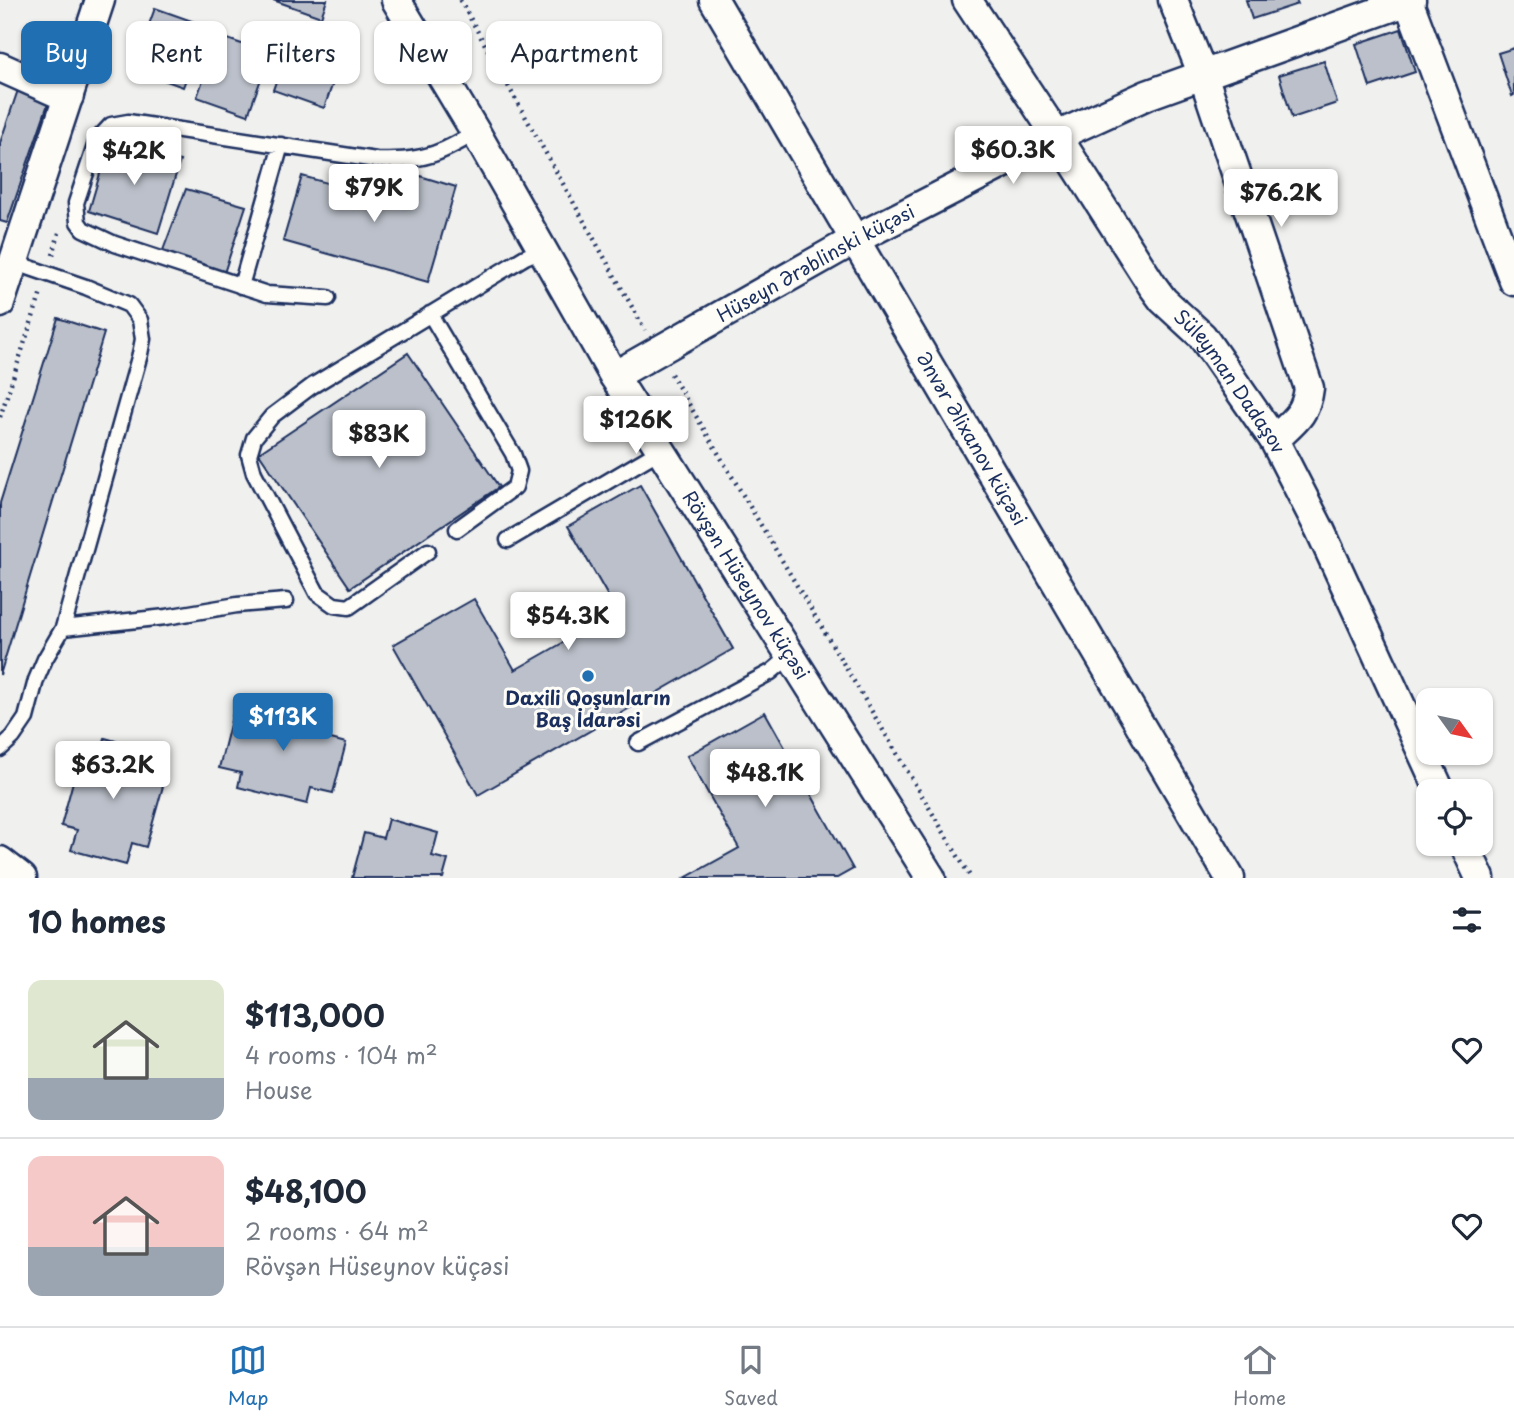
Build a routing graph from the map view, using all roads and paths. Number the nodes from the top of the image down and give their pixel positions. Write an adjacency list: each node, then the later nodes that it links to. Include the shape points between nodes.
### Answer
1 (100, 0): 10 (street)
2 (396, 0): 11 (street, Rövşən Hüseynov küçəsi)
3 (460, 0): 22 (path)
4 (967, 0): 12 (street, Süleyman Dadaşov)
5 (1173, 0): 9 (street)
6 (1409, 0): 9 (street, Hüseyn Ərəblinski küçəsi); 17 (street)
7 (723, 2): 14 (street, Ənvər Əlixanov küçəsi)
8 (0, 67): 10 (street)
9 (1203, 75): 12 (street, Hüseyn Ərəblinski küçəsi); 24 (street, via 1310,388 1302,413)
10 (69, 96): 16 (street)
11 (476, 133): 13 (lane, via 439,152 393,161); 15 (street, Rövşən Hüseynov küçəsi)
12 (1057, 136): 14 (street, Hüseyn Ərəblinski küçəsi); 24 (street, Süleyman Dadaşov, via 1152,285 1202,336)
13 (281, 145): 18 (lane); 18 (lane, via 128,122 111,125 97,140 76,204 83,229)
14 (856, 239): 22 (street, Hüseyn Ərəblinski küçəsi); 40 (street, Ənvər Əlixanov küçəsi)
15 (542, 250): 21 (lane); 23 (street, Rövşən Hüseynov küçəsi)
16 (6, 260): 20 (street); 30 (lane, via 129,305 142,329 141,354)
17 (1514, 281)
18 (241, 286): 19 (lane, via 267,294)
19 (328, 298)
20 (0, 303)
21 (430, 314): 26 (lane, via 519,471 515,487); 28 (lane, via 312,386 272,416 254,438 249,455 254,474 317,593 334,605 349,607)
22 (657, 351): 23 (street, Hüseyn Ərəblinski küçəsi); 39 (path)
23 (614, 376): 25 (street, Rövşən Hüseynov küçəsi)
24 (1274, 440): 34 (street, Süleyman Dadaşov)
25 (661, 450): 27 (lane); 31 (street, Rövşən Hüseynov küçəsi)
26 (457, 529)
27 (508, 540)
28 (428, 551)
29 (286, 601): 30 (lane)
30 (63, 628): 33 (lane, via 36,680 26,718)
31 (790, 656): 32 (lane, via 771,673); 38 (street, Rövşən Hüseynov küçəsi)
32 (638, 743)
33 (0, 749)
34 (1434, 779)
35 (1470, 856): 41 (street)
36 (0, 860): 37 (street)
37 (22, 878)
38 (931, 878)
39 (971, 878)
40 (1230, 878)
41 (1480, 878)

